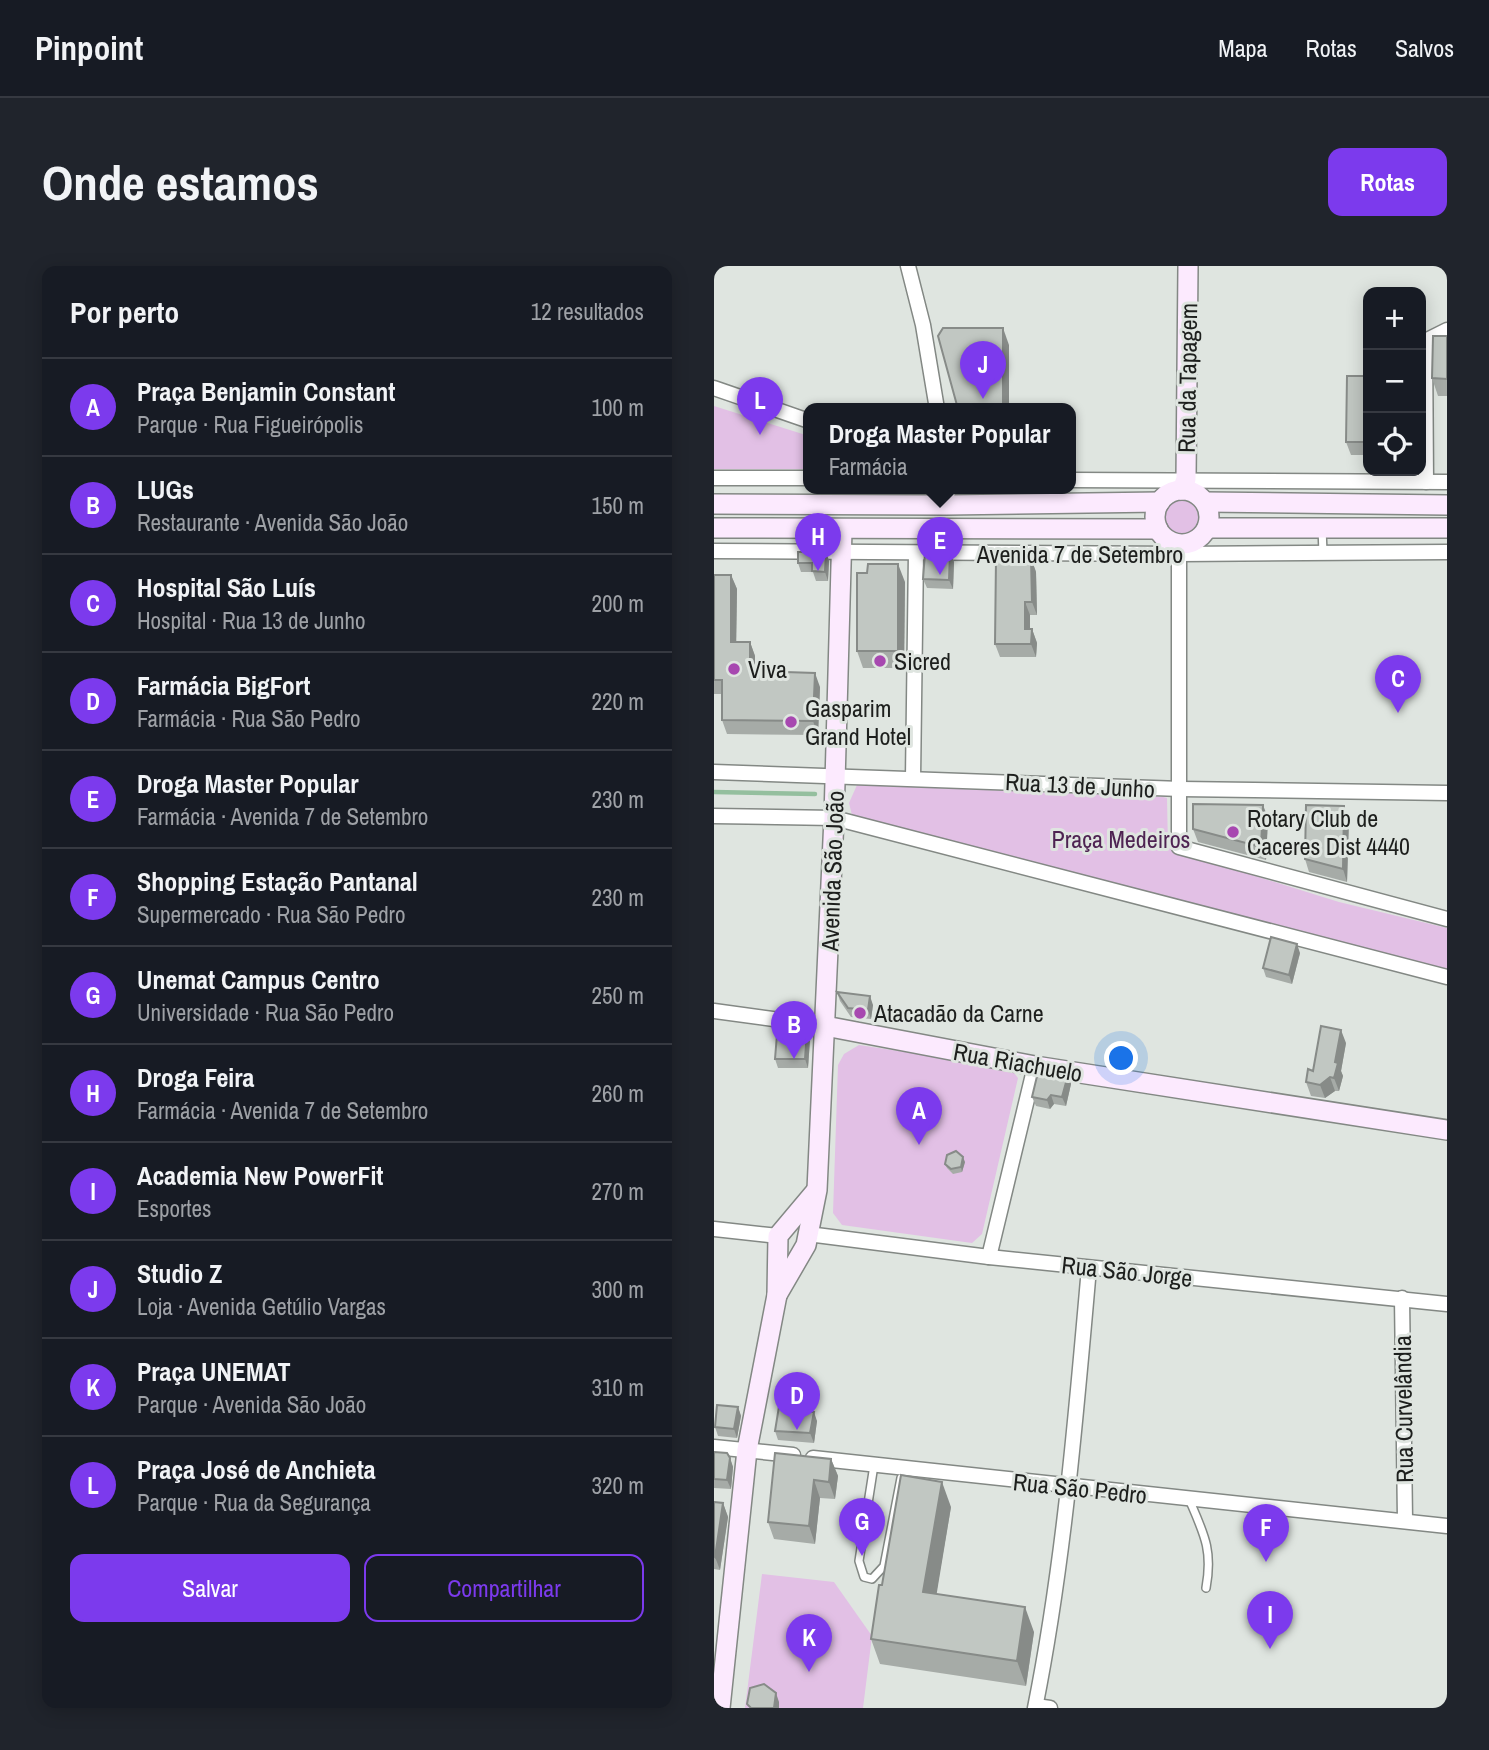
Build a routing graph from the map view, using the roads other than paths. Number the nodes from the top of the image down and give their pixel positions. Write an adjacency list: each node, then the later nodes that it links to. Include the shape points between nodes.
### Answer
1 (908, 266): 5 (street)
2 (1188, 266): 13 (main road, Rua da Tapagem)
3 (1447, 330): 11 (street, via 1426,341)
4 (714, 388): 6 (street)
5 (936, 403)
6 (803, 419)
7 (714, 478): 8 (street)
8 (803, 478)
9 (1076, 480): 13 (street)
10 (1322, 481): 11 (street); 13 (street); 20 (lane)
11 (1426, 482): 12 (street)
12 (1447, 482)
13 (1184, 485): 16 (main road); 17 (main road)
14 (981, 494): 19 (main road)
15 (947, 497): 18 (main road, Avenida 7 de Setembro); 19 (main road, Avenida 7 de Setembro); 24 (main road, via 942,518)
16 (1160, 502): 19 (main road, Avenida 7 de Setembro); 27 (main road)
17 (1205, 502): 20 (main road); 25 (main road)
18 (714, 504)
19 (995, 505)
20 (1321, 505): 21 (main road)
21 (1447, 505)
22 (1322, 527): 25 (main road, Avenida 7 de Setembro); 26 (main road, Avenida 7 de Setembro); 34 (lane)
23 (714, 528): 28 (main road, Avenida 7 de Setembro)
24 (931, 528): 27 (main road, Avenida 7 de Setembro); 28 (main road, Avenida 7 de Setembro)
25 (1207, 528): 29 (main road, via 1196,541)
26 (1447, 528)
27 (1157, 529): 29 (main road)
28 (842, 530): 31 (main road, Avenida São João)
29 (1180, 549): 33 (street, Avenida 7 de Setembro); 34 (street, Avenida 7 de Setembro); 38 (street)
30 (714, 551): 31 (street, Avenida 7 de Setembro)
31 (841, 552): 33 (street, Avenida 7 de Setembro); 36 (main road, Avenida São João)
32 (1447, 552): 34 (street, Avenida 7 de Setembro)
33 (916, 553): 37 (street)
34 (1323, 553)
35 (714, 772): 36 (street, Rua 13 de Junho)
36 (835, 774): 37 (street, Rua 13 de Junho); 41 (main road, Avenida São João)
37 (913, 778): 38 (street, Rua 13 de Junho)
38 (1181, 789): 39 (street, Rua 13 de Junho); 42 (street, via 1179,847)
39 (1447, 793)
40 (714, 816): 41 (street)
41 (834, 818): 43 (street); 45 (main road, Avenida São João)
42 (1447, 919)
43 (1447, 977)
44 (714, 1012): 45 (street, Rua Riachuelo)
45 (825, 1026): 46 (main road, Rua Riachuelo); 48 (main road, Avenida São João)
46 (1035, 1066): 47 (main road, Rua Riachuelo); 52 (street)
47 (1447, 1130)
48 (817, 1190): 50 (main road); 51 (main road, Avenida São João)
49 (714, 1229): 50 (street)
50 (781, 1235): 51 (main road, via 802,1226); 51 (main road, via 791,1255); 54 (main road, Avenida São João)
51 (806, 1243): 52 (street, Rua São Jorge); 54 (main road, Avenida São João)
52 (989, 1257): 53 (street, Rua São Jorge)
53 (1089, 1268): 55 (street, Rua São Jorge); 61 (street)
54 (777, 1295): 58 (main road, Avenida São João)
55 (1402, 1298): 56 (street, Rua São Jorge); 63 (street, Rua Curvelândia)
56 (1447, 1304)
57 (714, 1447): 58 (street, Rua São Pedro)
58 (747, 1450): 59 (street, Rua São Pedro); 66 (main road, Avenida São João)
59 (874, 1465): 60 (street, Rua São Pedro); 60 (lane, via 859,1562 864,1577 872,1578 884,1566)
60 (903, 1468): 61 (street, Rua São Pedro)
61 (1069, 1488): 62 (street, Rua São Pedro); 67 (street)
62 (1189, 1499): 63 (street, Rua São Pedro); 65 (lane, via 1207,1542)
63 (1405, 1520): 64 (street, Rua São Pedro)
64 (1447, 1526)
65 (1206, 1588)
66 (719, 1674): 68 (main road, Avenida São João)
67 (1040, 1707)
68 (720, 1708)

